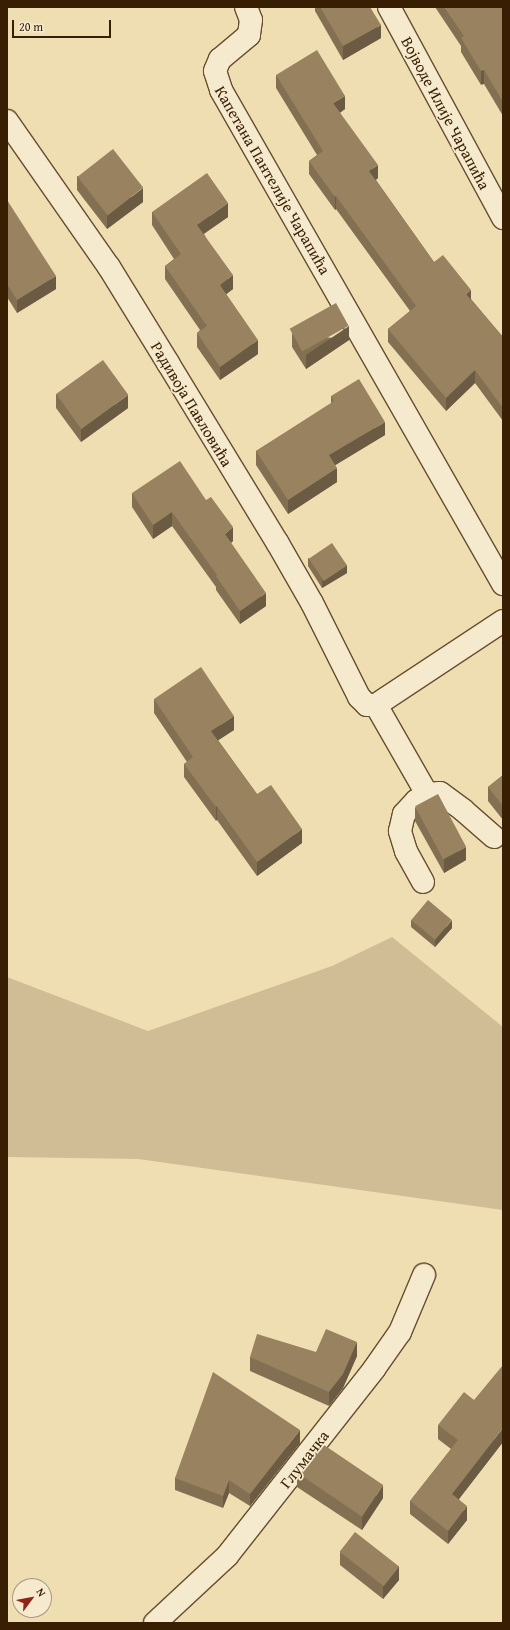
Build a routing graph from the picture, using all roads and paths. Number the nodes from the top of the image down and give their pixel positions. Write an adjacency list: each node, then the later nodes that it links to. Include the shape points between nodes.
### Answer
1 (246, 7): 5 (street, Капетана Пантелије Чарапића, via 251,20 249,35 220,59 215,71 216,79)
2 (389, 7): 4 (street, Војводе Илије Чарапића)
3 (7, 121): 7 (street, Радивоја Павловића, via 109,267 285,555)
4 (503, 218)
5 (503, 584)
6 (503, 621): 7 (street)
7 (368, 701): 8 (street, Радивоја Павловића)
8 (428, 794): 9 (street, via 440,793); 10 (street, via 416,801 404,814 400,831 406,851)
9 (494, 837)
10 (423, 882)
11 (424, 1275): 12 (street, Глумачка, via 400,1332 365,1381 227,1556)
12 (155, 1623)

